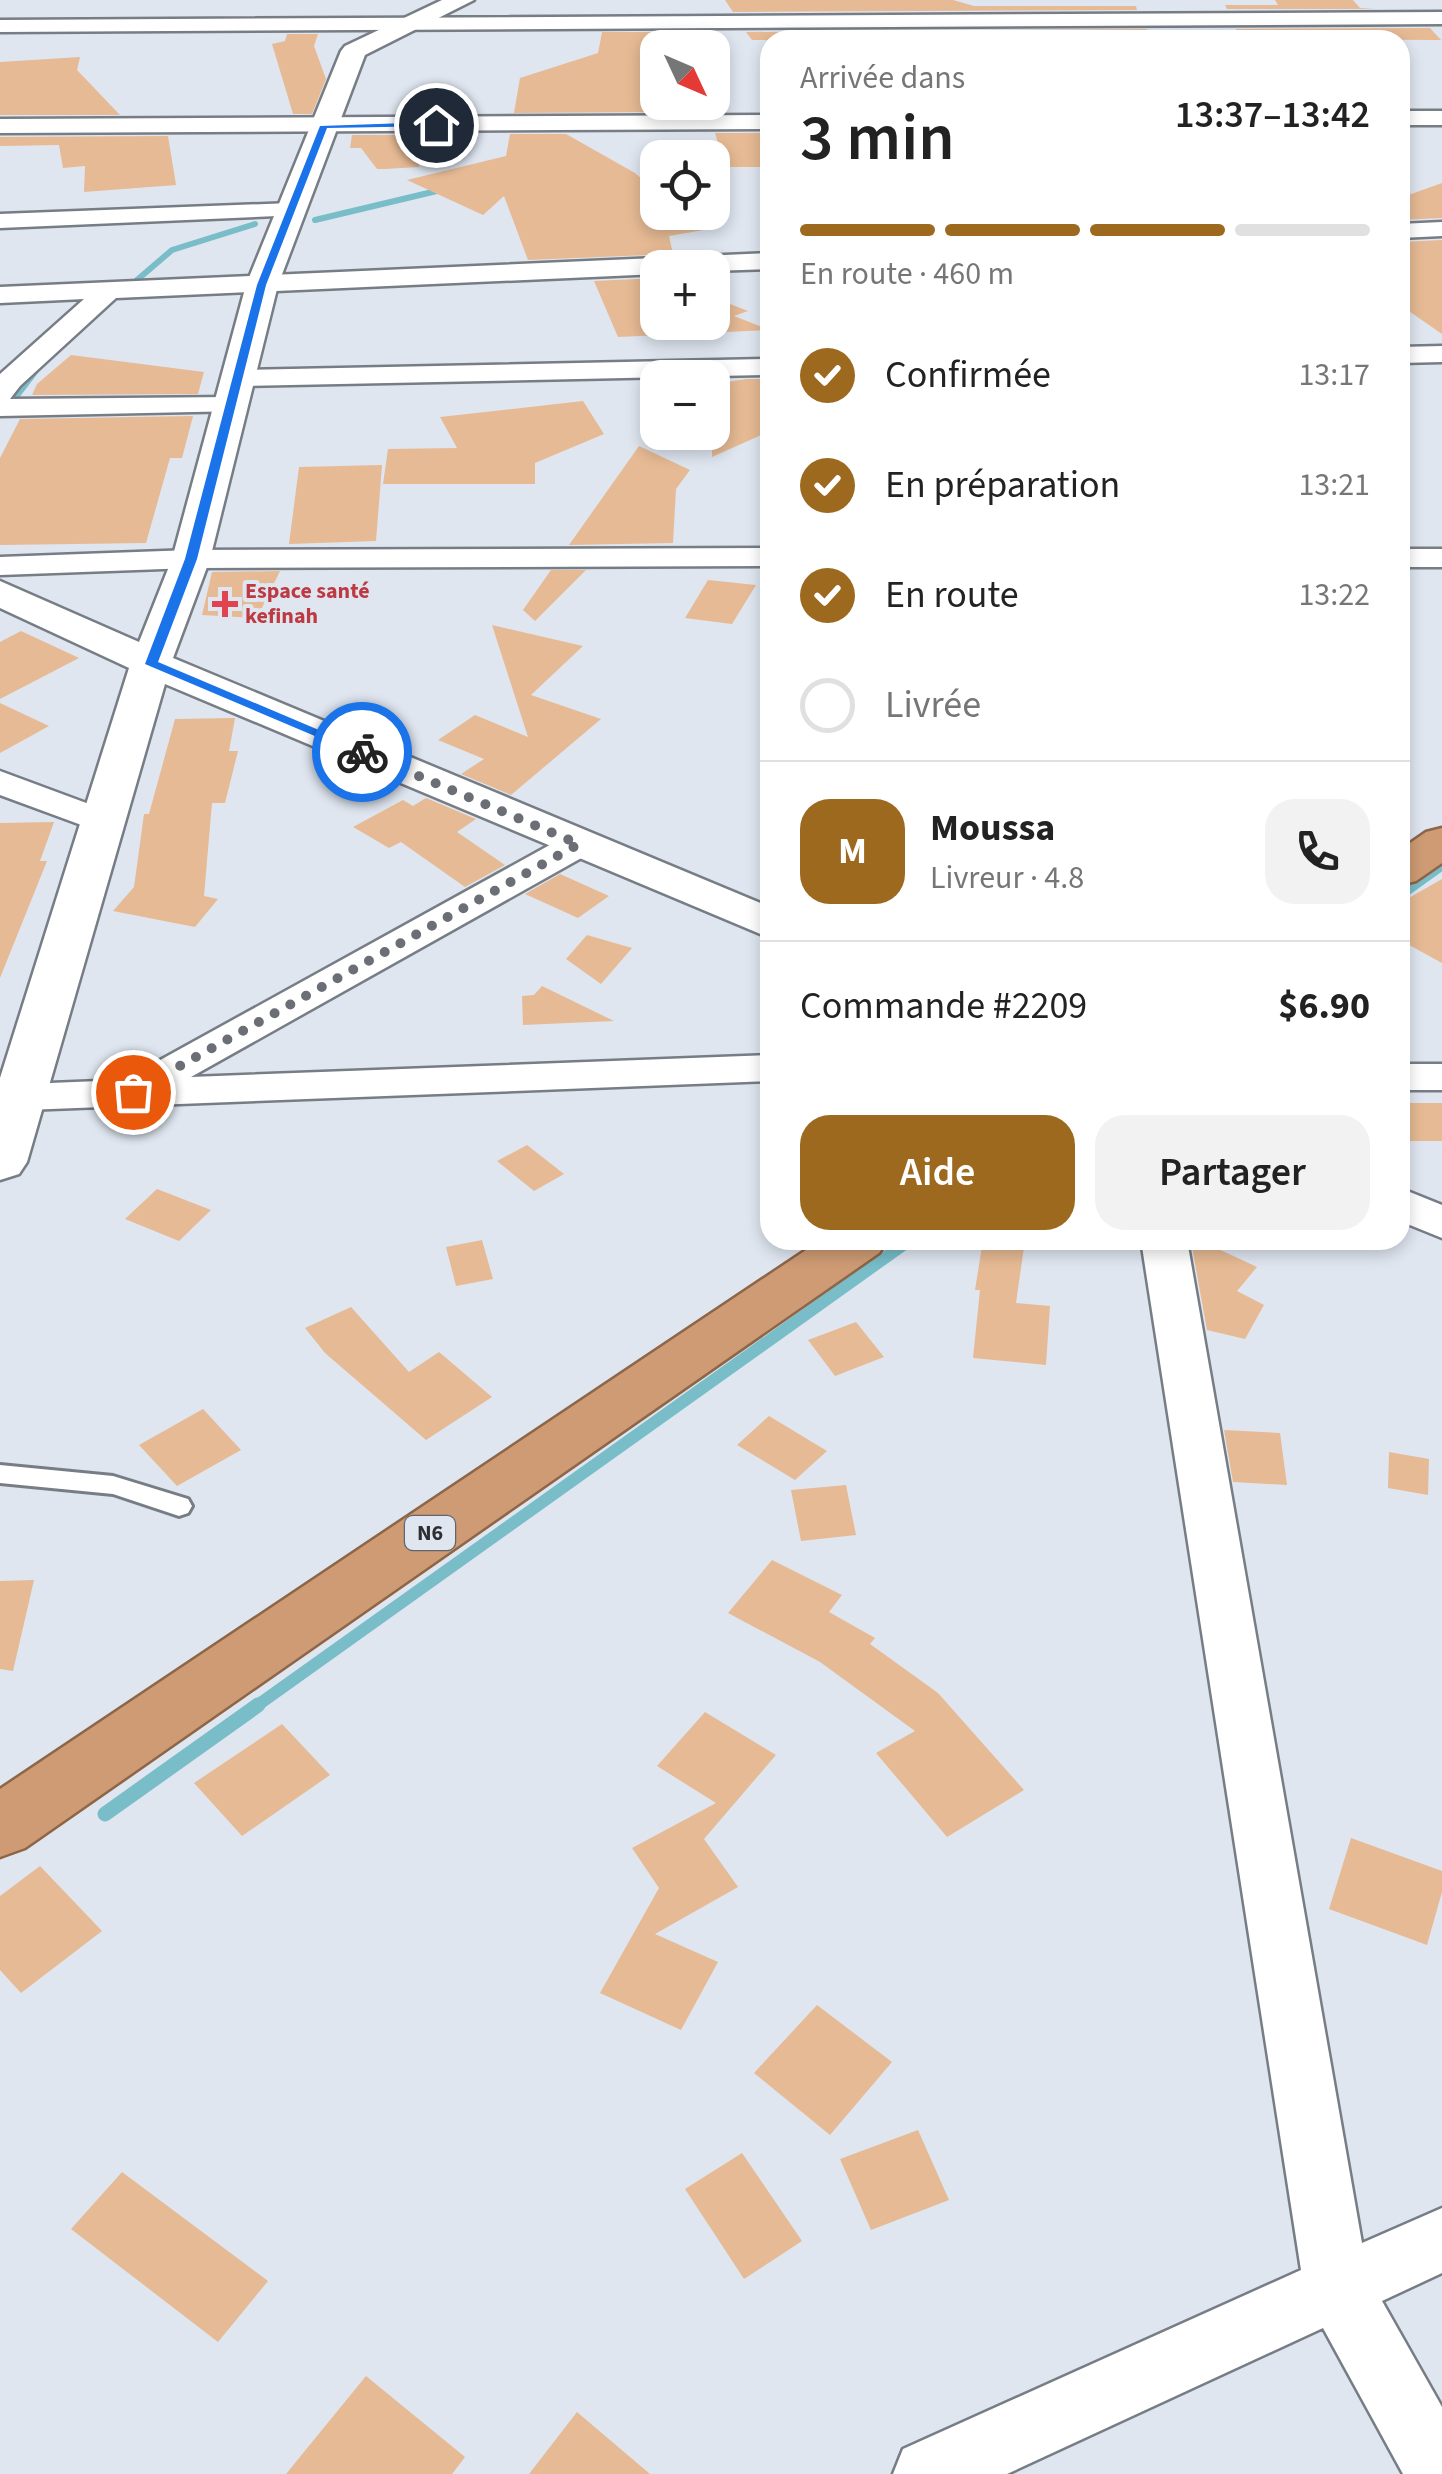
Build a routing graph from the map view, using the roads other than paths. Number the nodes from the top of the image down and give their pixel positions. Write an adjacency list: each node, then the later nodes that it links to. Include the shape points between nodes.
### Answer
1 (254, 0): 8 (street)
2 (462, 0): 7 (street)
3 (872, 0): 12 (street)
4 (1433, 0): 6 (street)
5 (1182, 8): 6 (street); 13 (street)
6 (1442, 15)
7 (408, 24): 9 (street); 11 (street); 14 (street)
8 (244, 25): 9 (street); 10 (street)
9 (317, 25): 14 (street)
10 (0, 26)
11 (809, 30)
12 (876, 30)
13 (889, 30)
14 (354, 50): 20 (street)
15 (1410, 118): 16 (street)
16 (1442, 118)
17 (760, 122): 20 (street)
18 (0, 126): 19 (street)
19 (267, 126): 20 (street); 21 (street)
20 (324, 126): 22 (street)
21 (60, 150)
22 (291, 210): 23 (street); 27 (street)
23 (0, 221)
24 (1442, 229): 25 (street)
25 (1410, 231)
26 (760, 261): 27 (street)
27 (262, 285): 28 (street); 33 (street)
28 (108, 291): 29 (street); 34 (street)
29 (0, 294)
30 (1442, 354): 31 (street)
31 (1410, 355)
32 (760, 366): 33 (street)
33 (235, 392): 35 (street); 39 (street)
34 (0, 394)
35 (0, 408)
36 (760, 557): 39 (street)
37 (1410, 558): 38 (street)
38 (1442, 558)
39 (191, 559): 40 (street); 42 (street)
40 (0, 566)
41 (0, 593): 42 (street)
42 (151, 664): 45 (street); 48 (street)
43 (0, 782): 45 (street)
44 (1442, 814): 46 (highway)
45 (103, 822): 55 (street)
46 (1410, 835)
47 (1442, 842): 49 (highway)
48 (579, 844): 50 (street); 54 (street)
49 (1410, 864)
50 (760, 920)
51 (760, 1068): 54 (street)
52 (1442, 1077): 53 (street)
53 (1410, 1078)
54 (133, 1092): 55 (street)
55 (10, 1097): 56 (street)
56 (1, 1156)
57 (1410, 1208): 58 (street)
58 (1442, 1223)
59 (795, 1250): 64 (highway, N6)
60 (845, 1250): 65 (highway, N6)
61 (1166, 1250): 67 (street)
62 (0, 1474): 63 (lane, via 113,1485)
63 (179, 1506)
64 (0, 1783)
65 (0, 1826)
66 (1442, 2240): 67 (street)
67 (1338, 2287): 68 (street); 69 (street)
68 (928, 2474)
69 (1440, 2474)

